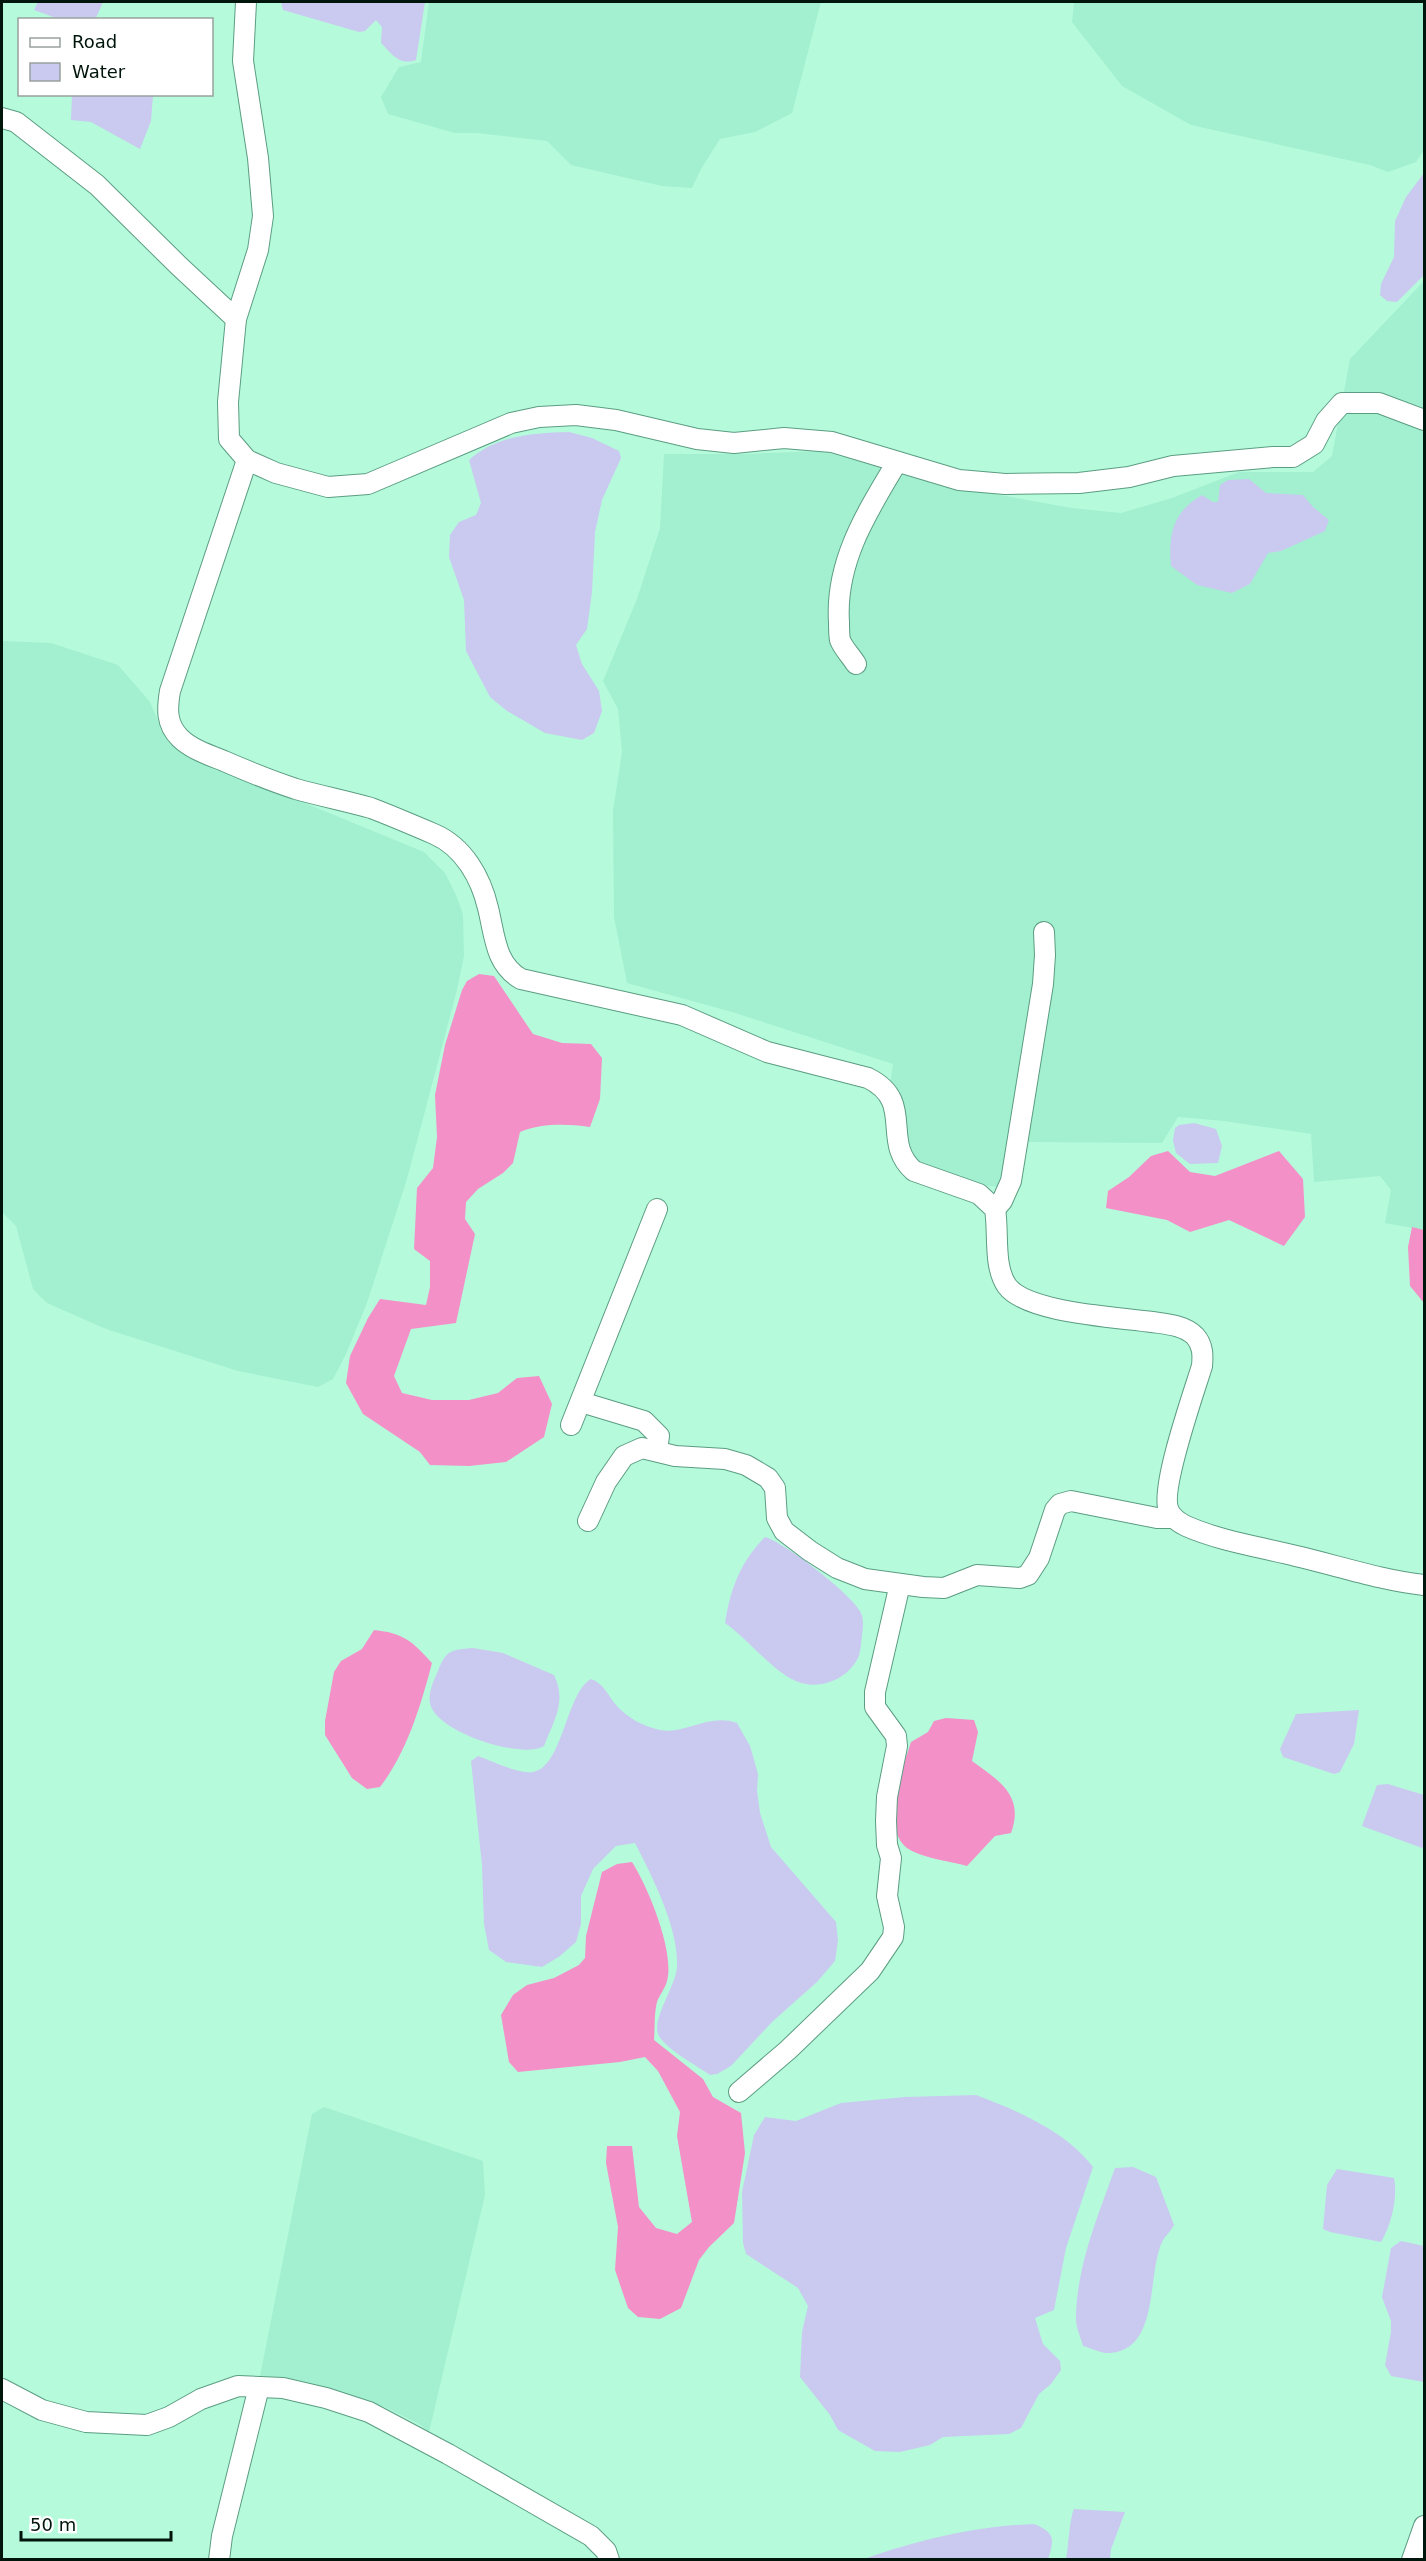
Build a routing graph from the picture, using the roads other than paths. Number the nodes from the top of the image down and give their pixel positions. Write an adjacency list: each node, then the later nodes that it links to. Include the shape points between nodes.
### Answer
1 (246, 2): 3 (street, via 243,61 263,216 258,250)
2 (2, 118): 3 (street, via 16,122 97,185)
3 (236, 319): 5 (street, via 228,402 229,439)
4 (1425, 420): 6 (street, via 1379,403 1342,403 1326,421 1314,444 1293,457 1173,466 1079,483 959,480)
5 (247, 460): 6 (street, via 276,473 328,487 343,487 386,478 511,423 576,415 716,441 784,438 832,442); 10 (street, via 170,691 168,720 181,740 242,769 294,788 370,808 453,844 475,874 504,966 521,979 682,1015 767,1052 868,1078 886,1089 895,1107 898,1144 906,1164 914,1171 979,1194)
6 (897, 462): 7 (street, via 856,534 841,579 840,640)
7 (856, 663)
8 (1044, 932): 10 (street, via 1043,984 1011,1181)
9 (657, 1209): 11 (street)
10 (995, 1209): 14 (street, via 1001,1276 1014,1294 1039,1306 1173,1325 1194,1335 1200,1344 1202,1366 1166,1500)
11 (581, 1402): 12 (street); 13 (street, via 644,1421 659,1436)
12 (571, 1425)
13 (657, 1450): 15 (street, via 642,1448 624,1456 606,1482); 16 (street, via 746,1465 768,1478 775,1488 777,1518 784,1531 837,1568 865,1580)
14 (1174, 1518): 16 (street, via 1071,1501 1054,1510 1039,1558 1028,1575 977,1575 944,1587); 17 (street, via 1215,1536 1372,1576)
15 (588, 1521)
16 (900, 1584): 18 (street, via 875,1692 875,1707 896,1736 897,1746 886,1821 891,1858 887,1896 893,1937 870,1971)
17 (1425, 1585)
18 (739, 2092)
19 (259, 2387): 20 (street, via 238,2386 201,2398 147,2425 86,2422 42,2410); 22 (street); 23 (street, via 283,2388 369,2412 591,2536)
20 (2, 2389)
21 (1425, 2526): 24 (street)
22 (219, 2559)
23 (609, 2559)
24 (1412, 2559)

